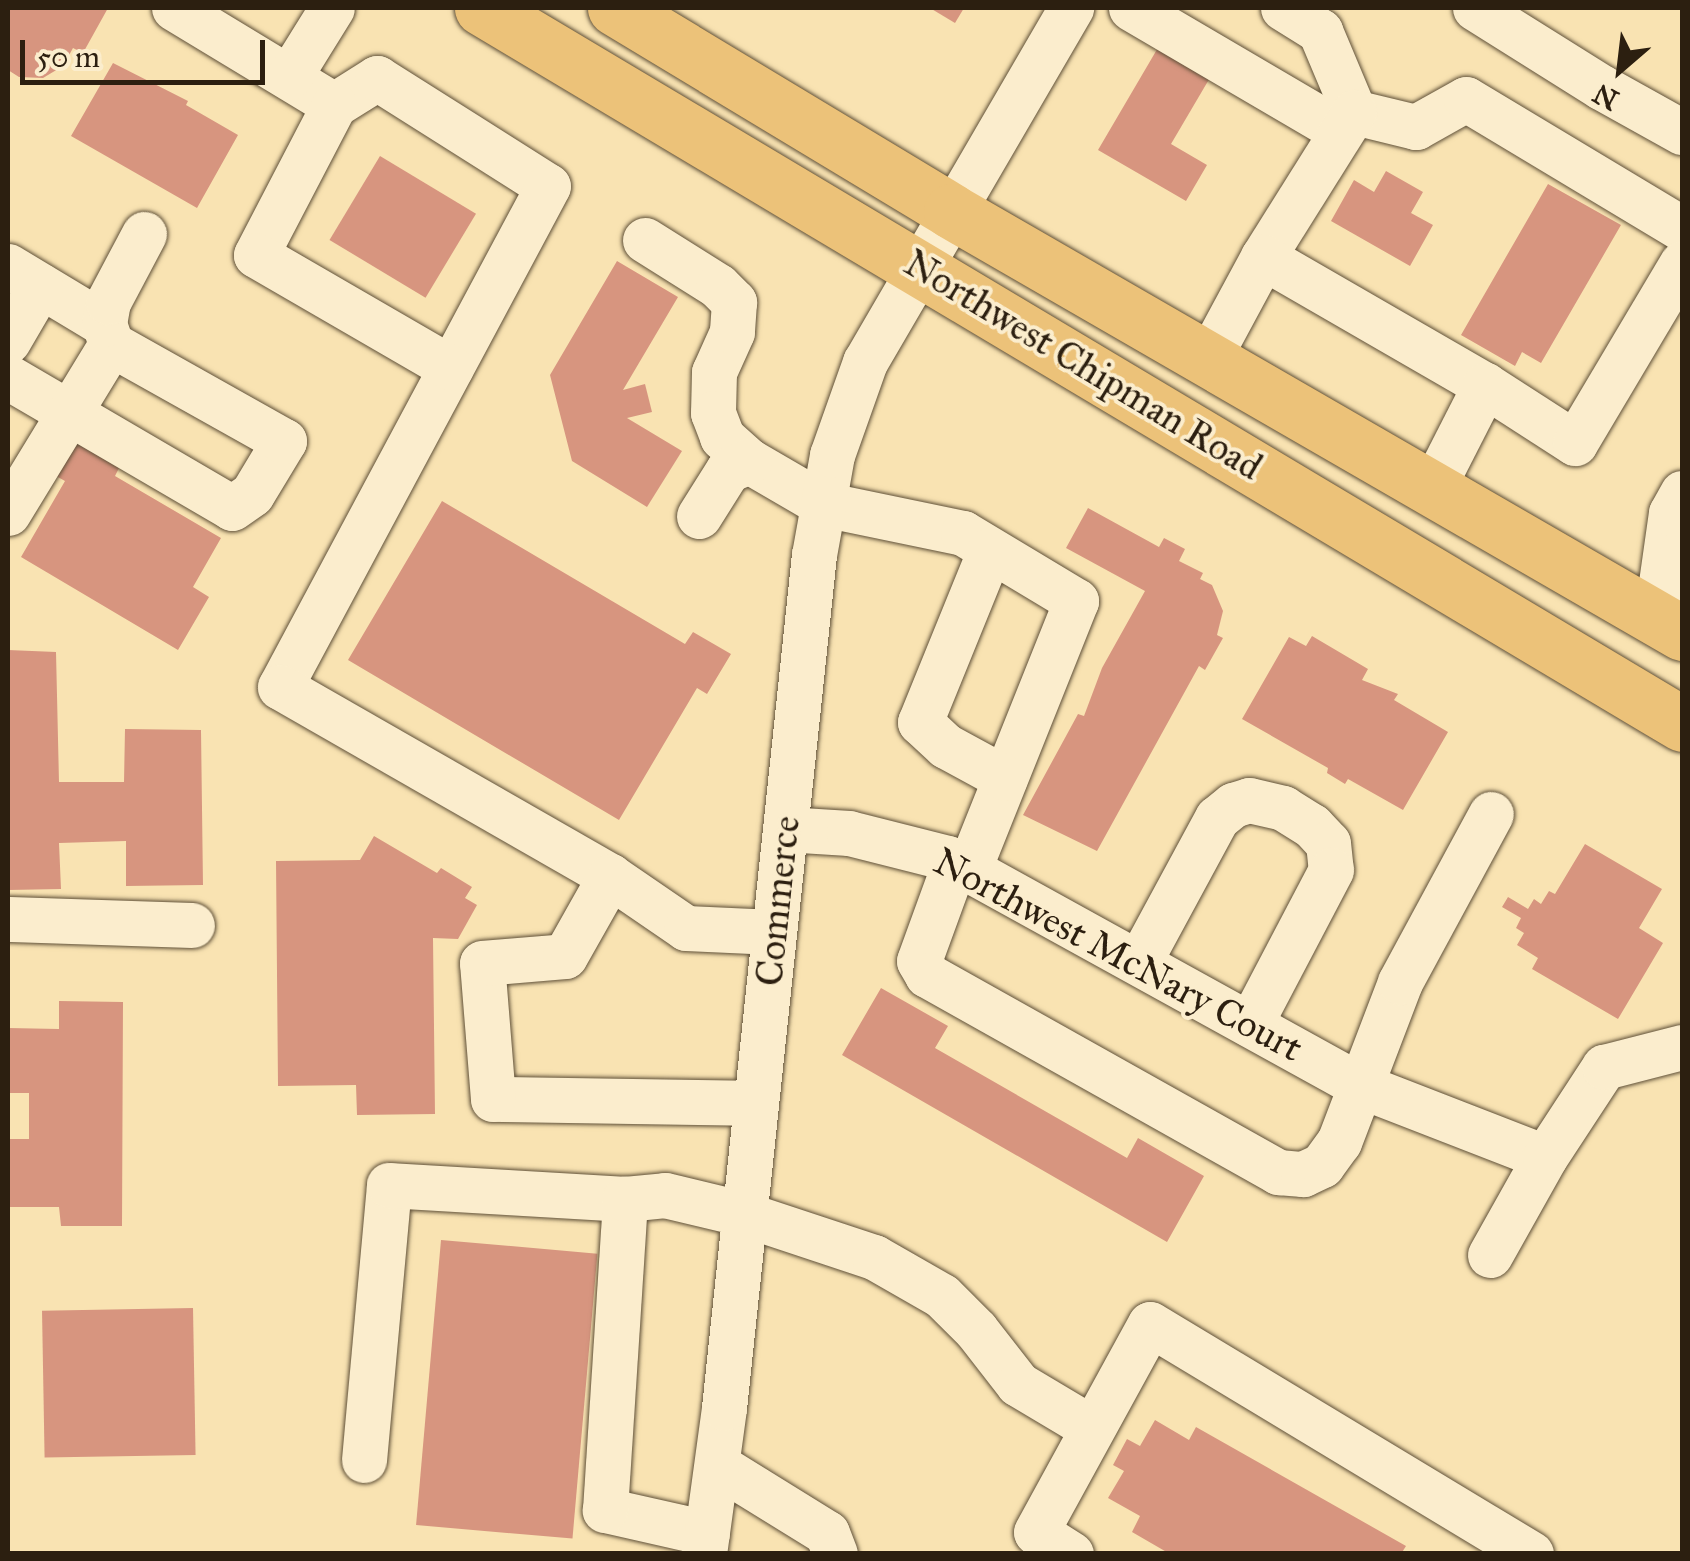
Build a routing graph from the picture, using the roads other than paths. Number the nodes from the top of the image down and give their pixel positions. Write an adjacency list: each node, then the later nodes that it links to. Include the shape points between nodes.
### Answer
1 (174, 8): 9 (street)
2 (332, 8): 9 (street)
3 (482, 8): 19 (main road, Northwest Chipman Road)
4 (615, 8): 13 (main road, Northwest Chipman Road)
5 (1071, 8): 13 (street, Commerce)
6 (1131, 8): 11 (street)
7 (1283, 8): 11 (street, via 1320,31)
8 (1475, 8): 12 (street)
9 (289, 78): 10 (street)
10 (334, 105): 24 (street, via 256,255); 24 (street, via 377,78 548,186)
11 (1348, 122): 14 (street, via 1416,127 1466,100); 17 (street)
12 (1682, 132)
13 (951, 210): 19 (street, Commerce); 23 (main road, Northwest Chipman Road)
14 (1682, 230)
15 (144, 234): 21 (street, via 114,284)
16 (645, 240): 28 (street, via 734,302 732,332 714,372 713,413 722,437)
17 (1263, 257): 23 (street); 26 (street)
18 (1682, 263): 26 (street, via 1575,443)
19 (919, 267): 31 (street, Commerce, via 866,362 832,455); 36 (main road, Northwest Chipman Road)
20 (24, 276): 21 (street); 22 (street)
21 (108, 334): 27 (street); 27 (street, via 284,441 252,494 232,508)
22 (8, 341)
23 (1208, 359): 29 (main road, Northwest Chipman Road)
24 (451, 368): 41 (street, via 280,687)
25 (8, 376): 27 (street)
26 (1484, 385): 29 (street)
27 (68, 414): 32 (street)
28 (750, 461): 31 (street); 33 (street, via 728,470)
29 (1432, 489): 35 (main road, Northwest Chipman Road)
30 (1682, 493): 35 (street, via 1670,513)
31 (823, 504): 34 (street, via 963,533); 39 (street, Commerce)
32 (8, 514)
33 (699, 516)
34 (990, 550): 37 (street, via 920,722 946,746); 37 (street, via 1076,601)
35 (1670, 625)
36 (1682, 724)
37 (1005, 778): 40 (street)
38 (1491, 814): 48 (street, via 1400,982)
39 (785, 829): 40 (street, Northwest McNary Court, via 849,832); 44 (street, Commerce)
40 (962, 865): 45 (street, Northwest McNary Court); 48 (street, via 918,961 927,975 1278,1172 1303,1174 1322,1165)
41 (610, 876): 44 (street, via 686,928); 49 (street, via 565,956 482,963 493,1100)
42 (8, 919): 43 (street)
43 (192, 925)
44 (774, 932): 49 (street, Commerce)
45 (1139, 962): 46 (street, Northwest McNary Court); 46 (street, via 1217,818 1250,800 1282,808 1328,843 1331,870)
46 (1250, 1024): 48 (street, Northwest McNary Court)
47 (1682, 1047): 50 (street, via 1604,1067)
48 (1371, 1091): 50 (street, Northwest McNary Court)
49 (756, 1103): 52 (street, Commerce)
50 (1545, 1157): 53 (street)
51 (625, 1198): 52 (street, via 665,1194); 55 (street, via 389,1185); 57 (street, via 605,1510)
52 (744, 1214): 54 (street, via 874,1257 942,1296 1018,1384); 56 (street, Commerce)
53 (1490, 1255)
54 (1090, 1427): 59 (street, via 1036,1532); 60 (street, via 1150,1324)
55 (364, 1460)
56 (716, 1465): 57 (street, Commerce); 58 (street, via 827,1533)
57 (706, 1543)
58 (836, 1554)
59 (1071, 1554)
60 (1531, 1554)

